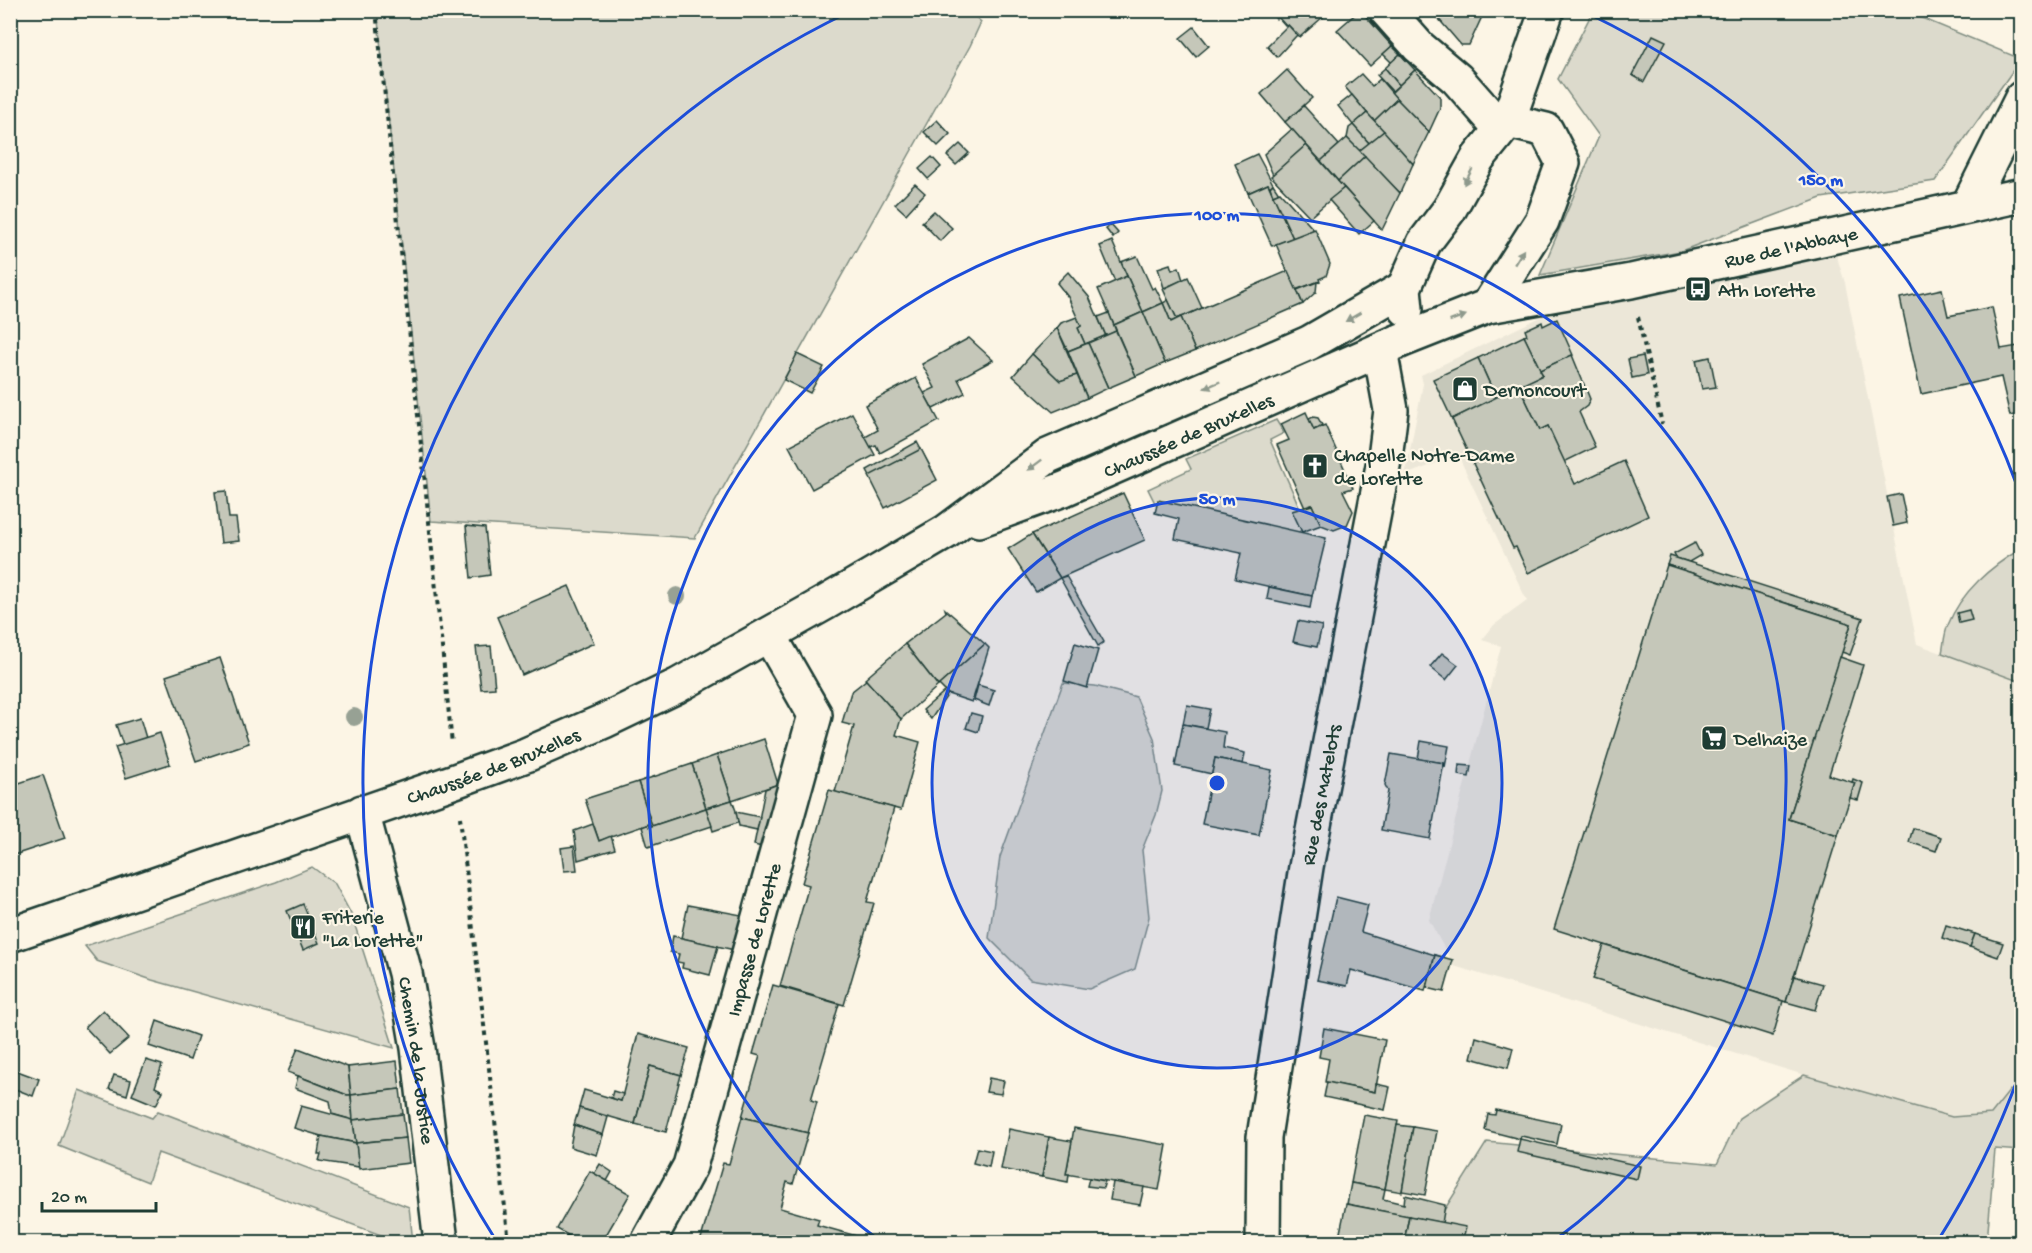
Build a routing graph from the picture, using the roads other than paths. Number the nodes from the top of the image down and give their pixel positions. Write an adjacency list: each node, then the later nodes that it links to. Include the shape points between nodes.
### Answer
1 (1386, 10): 4 (street, via 1419,47)
2 (1547, 10): 4 (street)
3 (2022, 98): 6 (street)
4 (1504, 125): 7 (street, one-way to 7, via 1478,158 1449,210 1424,243); 8 (street, one-way to 4, via 1542,220 1563,163 1546,130)
5 (2022, 195): 6 (street, Rue de l'Abbaye)
6 (1968, 206): 8 (street, Rue de l'Abbaye, via 1630,281)
7 (1404, 288): 9 (street, via 1406,316); 11 (street, Chaussée de Bruxelles, one-way to 11, via 1309,343 1048,456)
8 (1488, 306): 9 (street, Chaussée de Bruxelles, one-way to 8)
9 (1428, 328): 10 (street, Chaussée de Bruxelles)
10 (1380, 350): 11 (street, Chaussée de Bruxelles, via 1064,489); 17 (street, Rue des Matelots, via 1391,410 1386,450 1305,867 1264,1137)
11 (946, 532): 12 (street, Chaussée de Bruxelles)
12 (769, 635): 13 (street, Chaussée de Bruxelles, via 676,686 526,755); 16 (street, Impasse de Lorette, via 815,715 690,1166)
13 (362, 812): 14 (street, Chaussée de Bruxelles); 15 (street, Chemin de la Justice, via 405,973)
14 (10, 935)
15 (441, 1242)
16 (648, 1242)
17 (1263, 1242)

